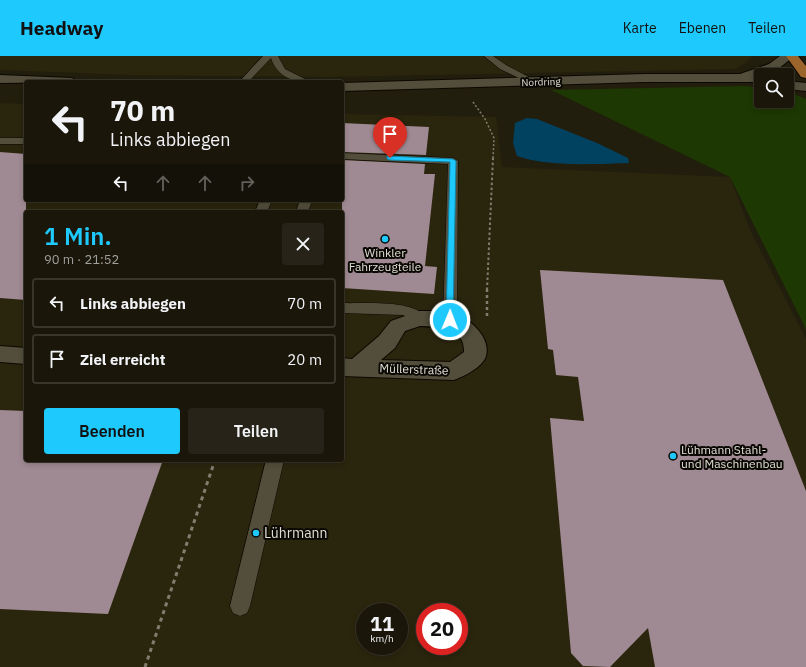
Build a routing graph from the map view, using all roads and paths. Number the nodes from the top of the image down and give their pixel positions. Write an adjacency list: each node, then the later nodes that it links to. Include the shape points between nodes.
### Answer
1 (268, 56): 13 (lane)
2 (274, 56): 14 (lane, via 283,72)
3 (488, 56): 15 (lane, via 503,67)
4 (788, 56): 7 (street, Nordring, via 773,67)
5 (792, 56): 6 (main road)
6 (806, 74)
7 (740, 78): 11 (street, Nordring); 15 (street, Nordring)
8 (794, 78): 9 (street)
9 (806, 78)
10 (0, 79): 12 (street)
11 (754, 79)
12 (24, 80)
13 (245, 80)
14 (301, 80)
15 (534, 82): 16 (street, Nordring)
16 (458, 85): 18 (street, Nordring); 25 (path, via 485,119 494,138 486,310)
17 (794, 86): 19 (street)
18 (344, 87)
19 (806, 87)
20 (0, 141): 21 (lane)
21 (24, 141)
22 (344, 156): 26 (lane, via 453,161)
23 (344, 308): 24 (lane, via 406,310)
24 (419, 318): 26 (street, Müllerstraße); 27 (street, Müllerstraße, via 398,326 387,342)
25 (488, 319)
26 (450, 320): 27 (street, Müllerstraße, via 465,329 475,343 475,356 454,371)
27 (349, 367)
28 (214, 462): 31 (path)
29 (275, 462): 30 (lane)
30 (240, 606)
31 (145, 667)

